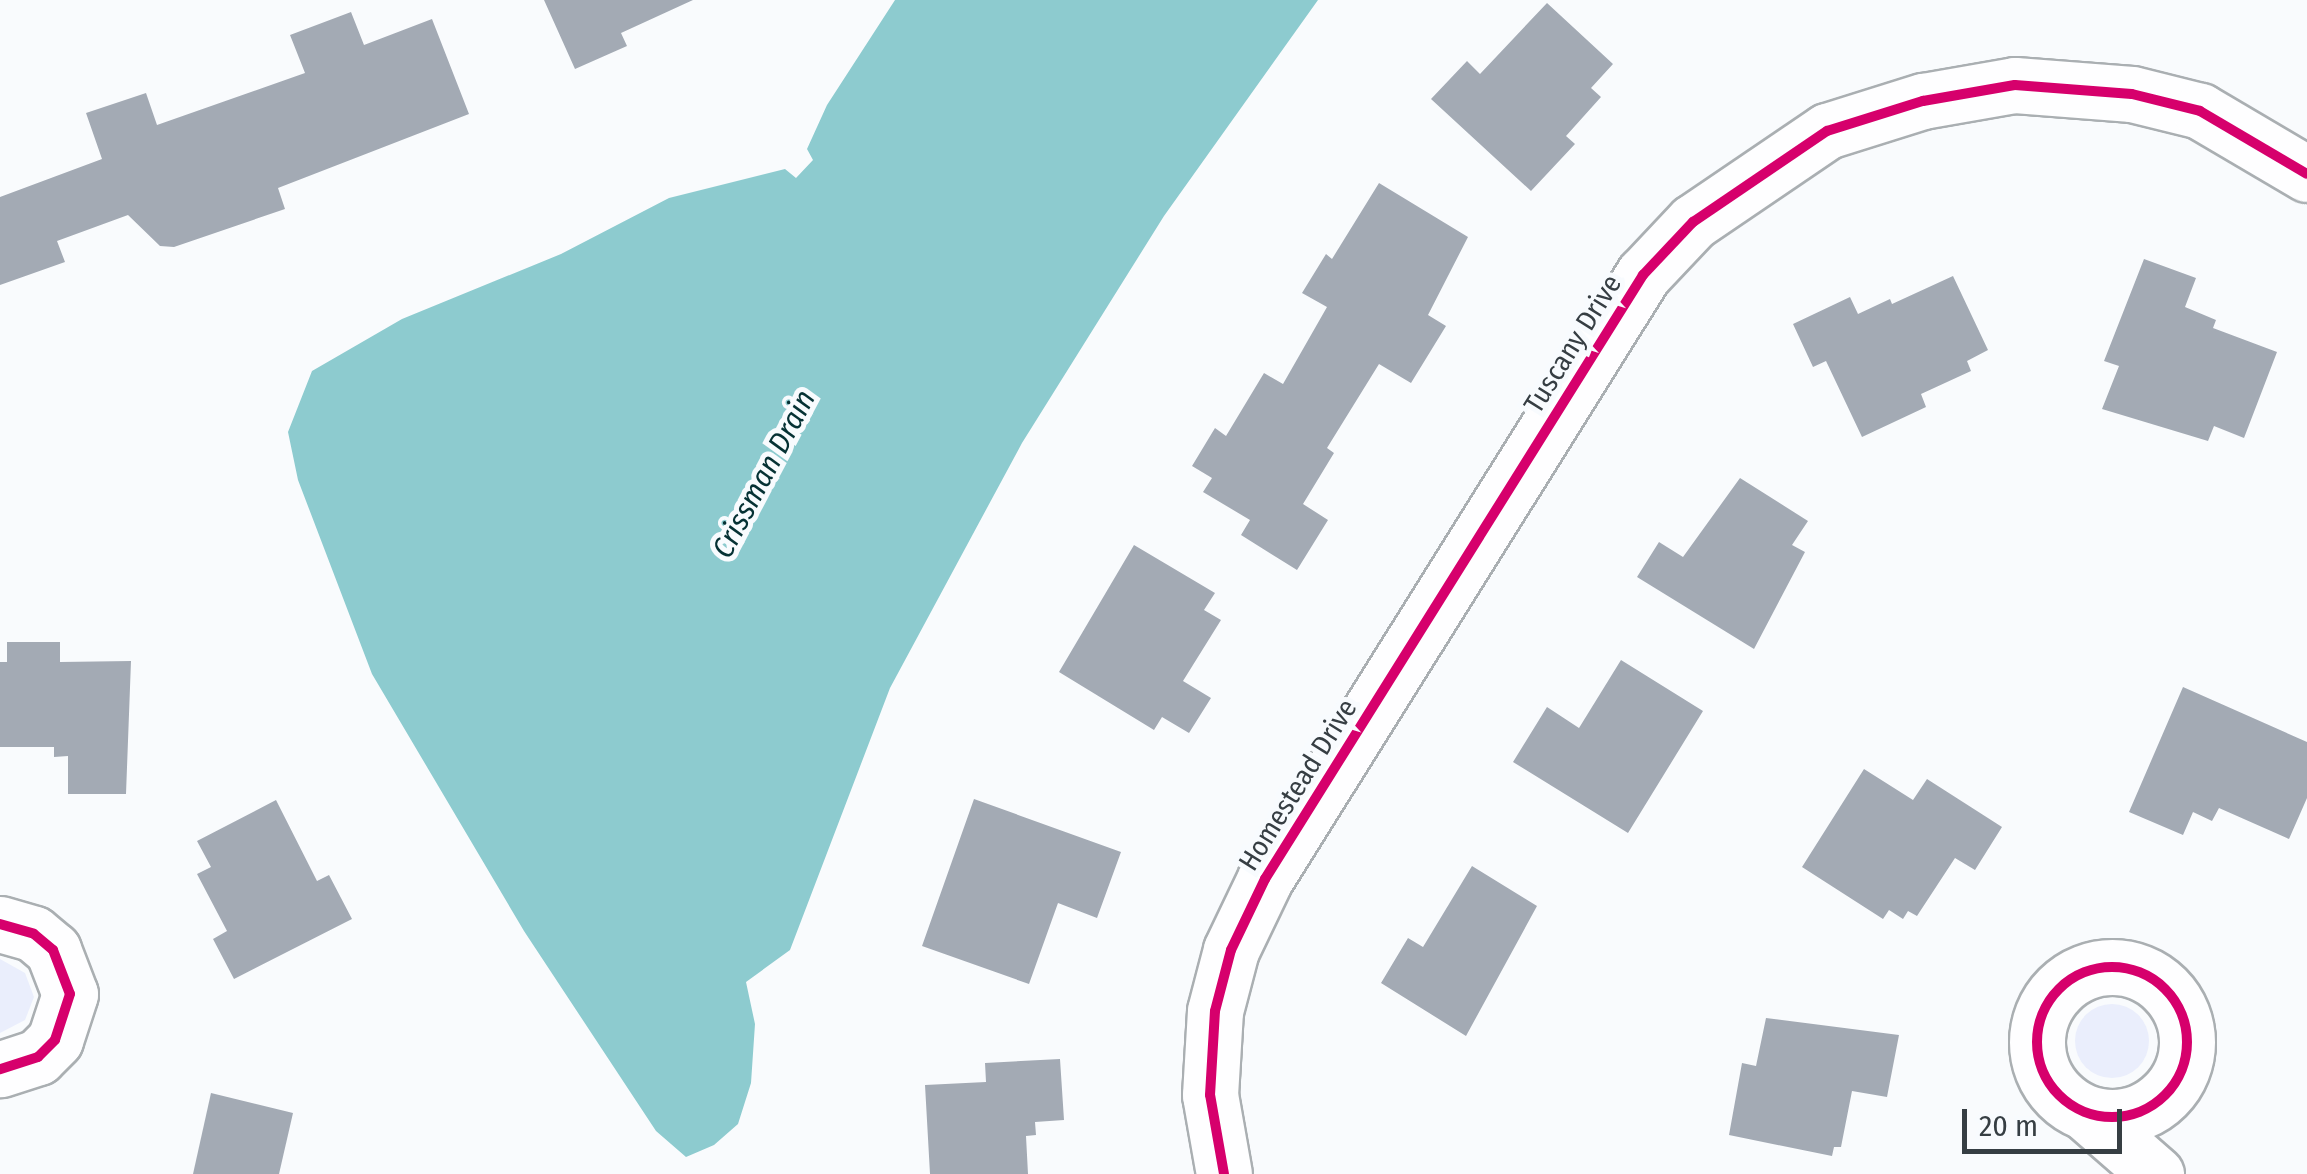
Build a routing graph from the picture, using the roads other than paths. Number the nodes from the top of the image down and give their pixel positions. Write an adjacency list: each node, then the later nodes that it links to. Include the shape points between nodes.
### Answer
1 (2307, 174): 2 (street, Tuscany Drive, via 2200,111 2132,94 2016,85 1923,101 1827,132 1693,222 1643,276)
2 (1467, 556): 7 (street, Homestead Drive, via 1265,879 1230,950 1214,1011 1210,1095)
3 (0, 924): 4 (street, via 34,934 52,950 70,994 55,1040 38,1056)
4 (0, 1068)
5 (2174, 1085): 6 (street, via 2135,1113); 6 (street, via 2187,1037 2168,992 2136,972 2100,968 2056,991 2036,1036 2048,1082); 9 (street, via 2164,1132)
6 (2086, 1113): 8 (street)
7 (1224, 1174)
8 (2156, 1174)
9 (2167, 1174)

